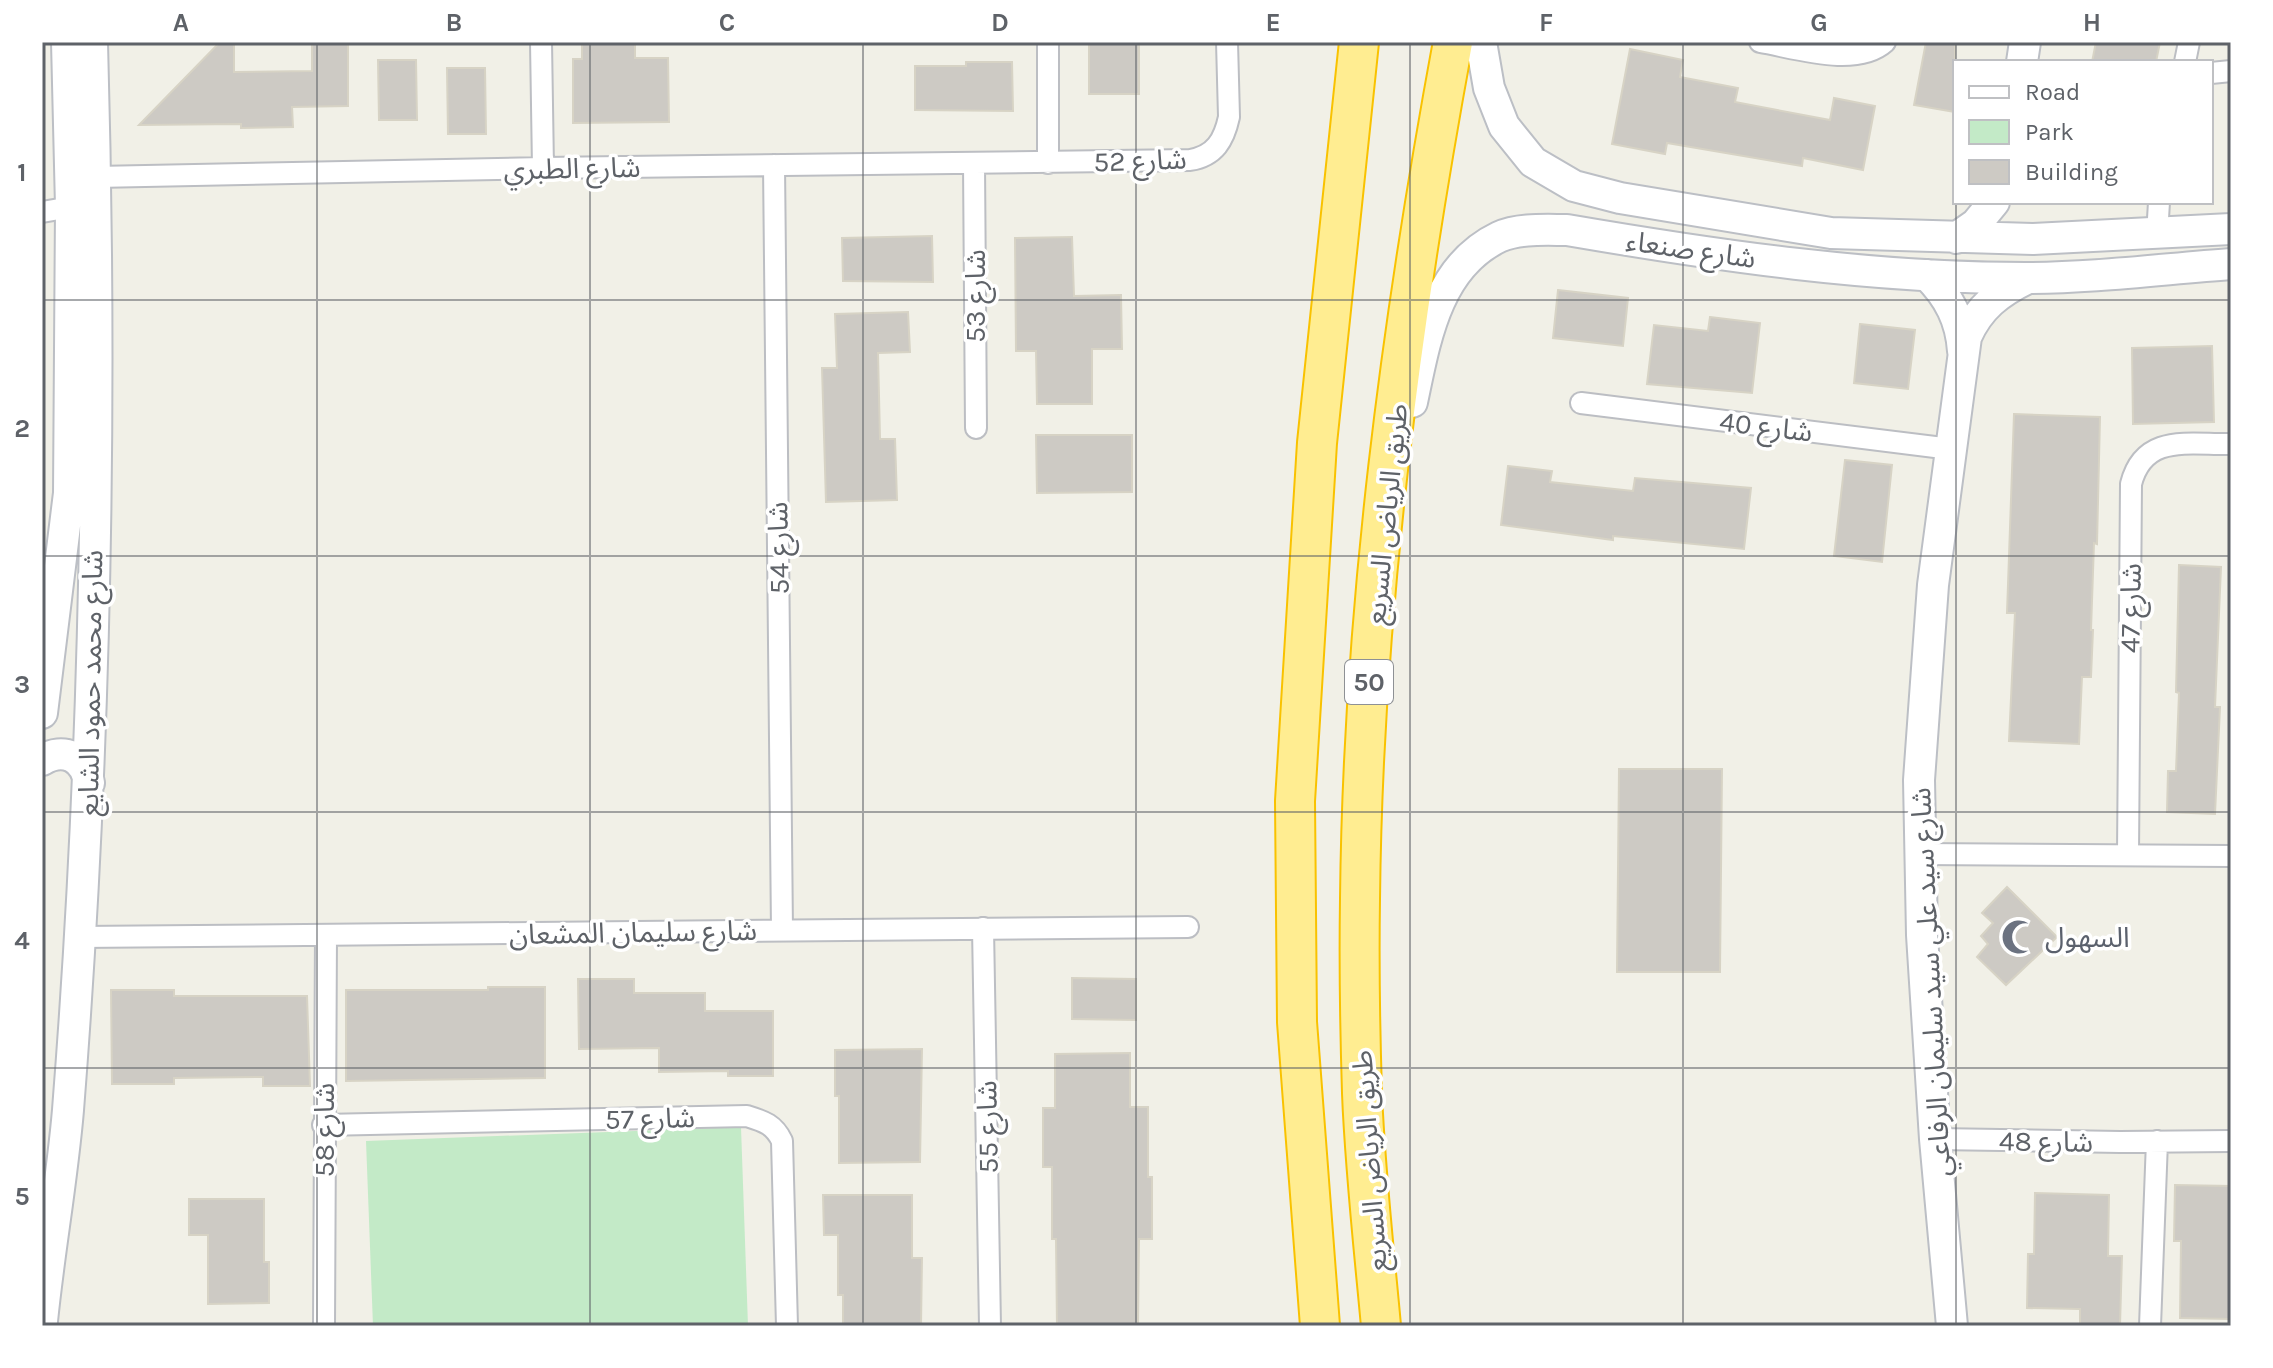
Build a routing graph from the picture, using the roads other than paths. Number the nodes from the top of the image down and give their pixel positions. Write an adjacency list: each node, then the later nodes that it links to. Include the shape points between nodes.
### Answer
1 (67, 42): 20 (main road, شارع محمد حمود الشايع)
2 (92, 42): 15 (main road, شارع محمد حمود الشايع)
3 (541, 42): 14 (street)
4 (1048, 42): 12 (street)
5 (1227, 42): 12 (street, شارع 52, via 1229,117 1212,153 1190,160)
6 (1453, 42): 34 (highway, طريق الرياض السريع / 50, via 1406,327)
7 (1481, 42): 19 (main road, شارع صنعاء, via 1489,88 1504,126 1533,162 1574,186)
8 (1760, 42): 9 (street, via 1846,56 1878,49)
9 (1885, 42)
10 (1358, 44): 57 (highway, 50, via 1317,443 1295,801 1297,1022)
11 (974, 163): 12 (street, شارع الطبري); 13 (street, شارع الطبري); 31 (street, شارع 53)
12 (1048, 163)
13 (774, 165): 14 (street, شارع الطبري); 44 (street, شارع 54)
14 (543, 168): 15 (street, شارع الطبري)
15 (96, 177): 38 (main road, شارع محمد حمود الشايع)
16 (1992, 204): 23 (main road)
17 (2005, 204): 24 (main road, via 2016,225)
18 (2159, 204): 22 (street)
19 (1655, 205): 23 (main road, شارع صنعاء, via 1831,233); 25 (main road, via 1649,220)
20 (56, 210): 35 (main road, شارع محمد حمود الشايع, via 69,493)
21 (2231, 229): 22 (main road, شارع صنعاء)
22 (2157, 235): 24 (main road, شارع صنعاء)
23 (1956, 238): 24 (main road, شارع صنعاء)
24 (2033, 239)
25 (1655, 244): 27 (main road, شارع صنعاء, via 1825,269); 34 (main road, شارع صنعاء, via 1567,230 1529,231 1501,236 1456,274 1438,302 1426,338)
26 (2231, 264): 28 (main road, شارع صنعاء)
27 (1927, 275): 28 (main road, شارع صنعاء); 29 (main road, شارع سيد علي سيد سليمان الرفاعي, via 1955,313)
28 (2028, 278): 29 (main road, شارع سيد علي سيد سليمان الرفاعي, via 1981,310)
29 (1963, 353): 33 (main road, شارع سيد علي سيد سليمان الرفاعي)
30 (1581, 403): 33 (street, شارع 40)
31 (976, 428)
32 (2231, 444): 40 (street, شارع 47, via 2159,446 2140,463 2131,484)
33 (1951, 449): 39 (main road, شارع سيد علي سيد سليمان الرفاعي, via 1932,600)
34 (1380, 553): 58 (highway, طريق الرياض السريع / 50, via 1360,898 1362,1095)
35 (49, 599): 36 (main road, شارع محمد حمود الشايع)
36 (42, 713)
37 (42, 760): 38 (main road, via 63,753 73,756)
38 (89, 783): 46 (main road, شارع محمد حمود الشايع)
39 (1919, 854): 40 (street); 50 (main road, شارع سيد علي سيد سليمان الرفاعي)
40 (2128, 854): 41 (street)
41 (2231, 856)
42 (1188, 927): 43 (street, شارع سليمان المشعان)
43 (983, 928): 44 (street, شارع سليمان المشعان); 56 (street, شارع 55)
44 (782, 930): 45 (street, شارع سليمان المشعان)
45 (326, 935): 46 (street, شارع سليمان المشعان); 48 (street, شارع 58)
46 (79, 937): 47 (main road, شارع محمد حمود الشايع)
47 (68, 1111): 49 (main road, via 53,1130); 53 (main road, شارع محمد حمود الشايع)
48 (323, 1125): 54 (street, شارع 58); 55 (street, شارع 57, via 747,1116 763,1121 782,1141)
49 (42, 1133)
50 (1935, 1139): 51 (street, شارع 48); 59 (main road, شارع سيد علي سيد سليمان الرفاعي)
51 (2157, 1141): 52 (street, شارع 48); 60 (street)
52 (2231, 1141)
53 (42, 1321)
54 (324, 1326)
55 (787, 1326)
56 (990, 1326)
57 (1320, 1326)
58 (1381, 1326)
59 (1952, 1326)
60 (2150, 1326)

